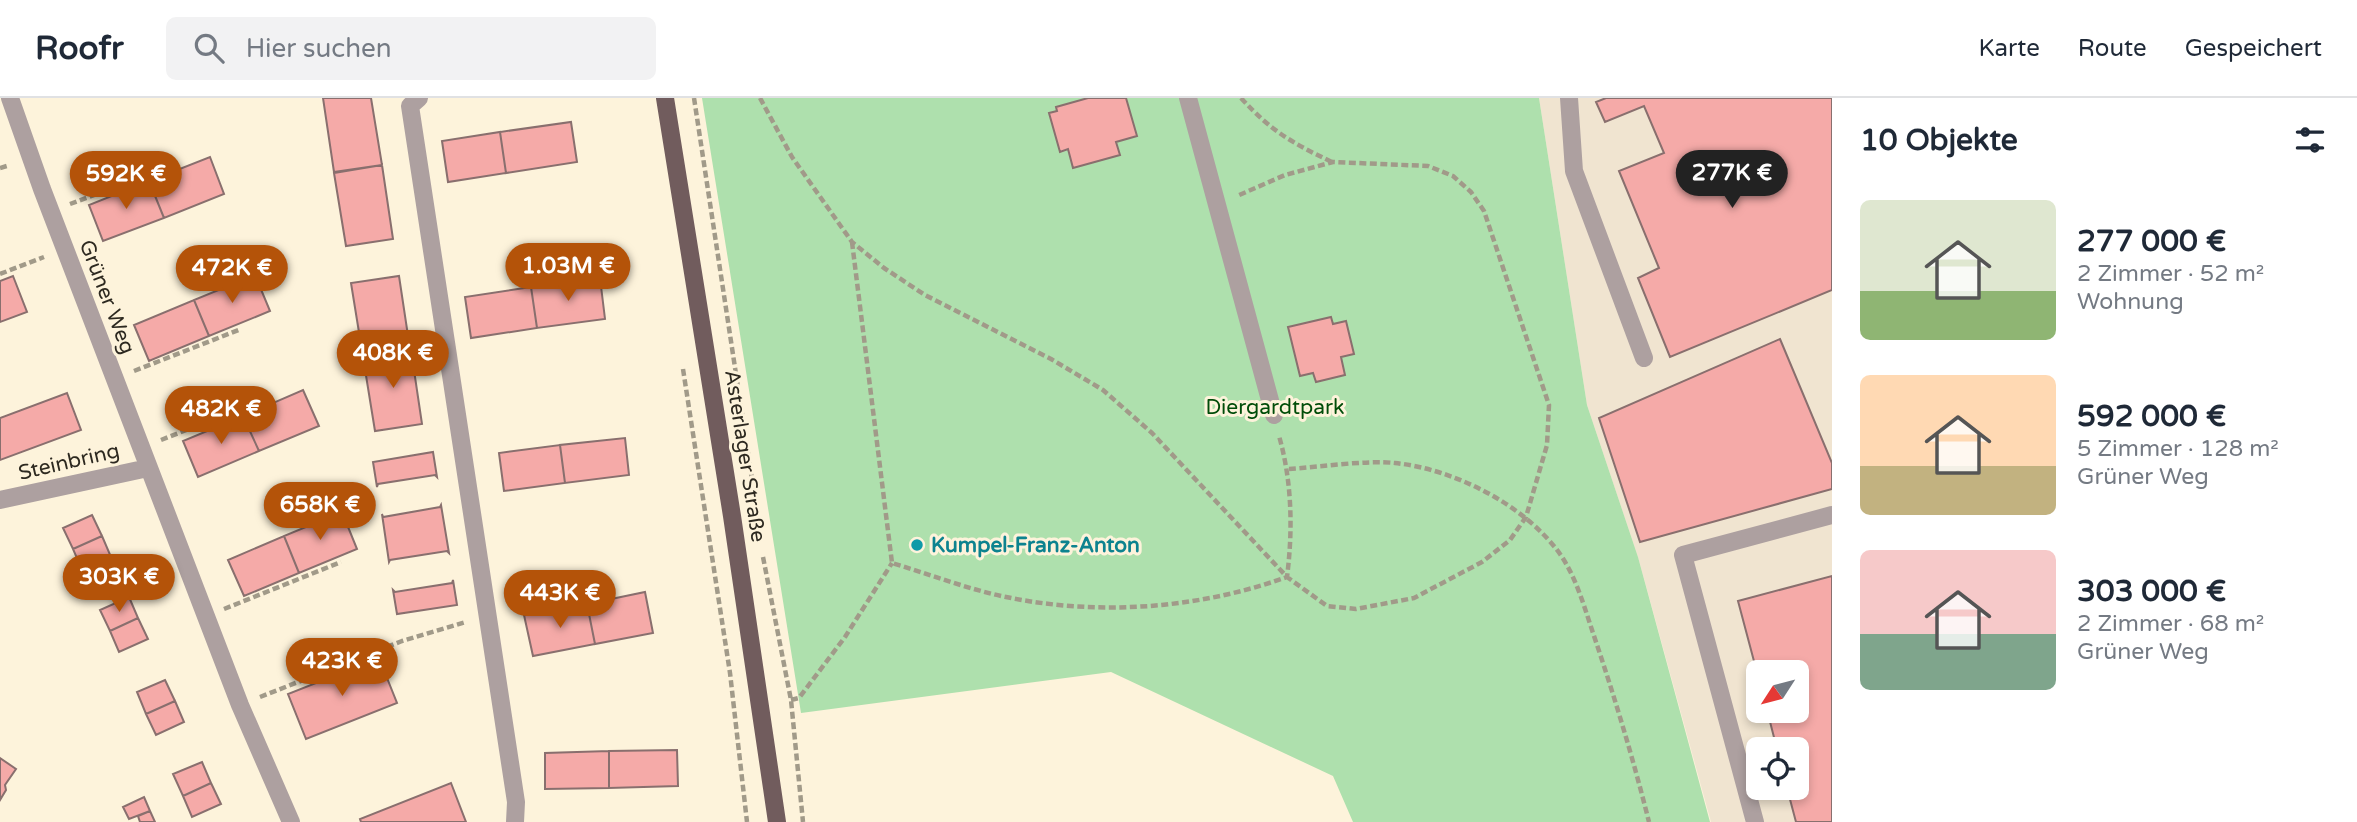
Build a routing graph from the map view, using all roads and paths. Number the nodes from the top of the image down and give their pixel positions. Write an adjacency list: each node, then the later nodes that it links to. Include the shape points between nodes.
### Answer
1 (10, 98): 12 (street, Grüner Weg)
2 (419, 98): 34 (street, via 410,106)
3 (665, 98): 40 (main road, Asterlager Straße)
4 (694, 98): 25 (path)
5 (760, 98): 13 (path, via 792,157)
6 (1188, 98): 11 (street)
7 (1241, 98): 9 (path, via 1265,125)
8 (1569, 98): 17 (street, via 1574,171)
9 (1332, 162): 11 (path, via 1285,175); 28 (path, via 1428,166 1453,176 1484,211 1549,405 1547,445)
10 (177, 164): 12 (path)
11 (1218, 204): 21 (street)
12 (50, 211): 14 (street, Grüner Weg)
13 (852, 242): 31 (path); 32 (path, via 925,295 1103,390 1152,433)
14 (65, 249): 15 (path); 19 (street, Grüner Weg)
15 (0, 274)
16 (241, 329): 19 (path)
17 (1644, 358)
18 (682, 359): 39 (path, via 730,673)
19 (114, 379): 22 (street, Grüner Weg)
20 (267, 398): 22 (path)
21 (1273, 415): 24 (path)
22 (141, 449): 23 (street, Grüner Weg)
23 (148, 468): 26 (street, Steinbring); 33 (street, Grüner Weg)
24 (1289, 469): 28 (path, via 1394,463 1419,467 1479,490); 32 (path)
25 (755, 499)
26 (0, 500)
27 (1832, 515): 43 (street, via 1683,555)
28 (1525, 517): 32 (path, via 1510,540 1482,562 1414,598 1356,609 1327,606); 42 (path, via 1560,554 1576,585 1641,783)
29 (763, 554): 35 (path)
30 (341, 562): 33 (path)
31 (892, 563): 32 (path, via 1003,597 1064,606 1121,608 1204,599); 35 (path, via 837,648 799,698)
32 (1287, 577)
33 (207, 616): 36 (street, Grüner Weg)
34 (487, 616): 36 (path, via 402,641); 38 (street, via 516,802)
35 (790, 700): 41 (path)
36 (240, 705): 37 (street, Grüner Weg)
37 (291, 822)
38 (515, 822)
39 (747, 822)
40 (777, 822)
41 (803, 822)
42 (1649, 822)
43 (1755, 822)

